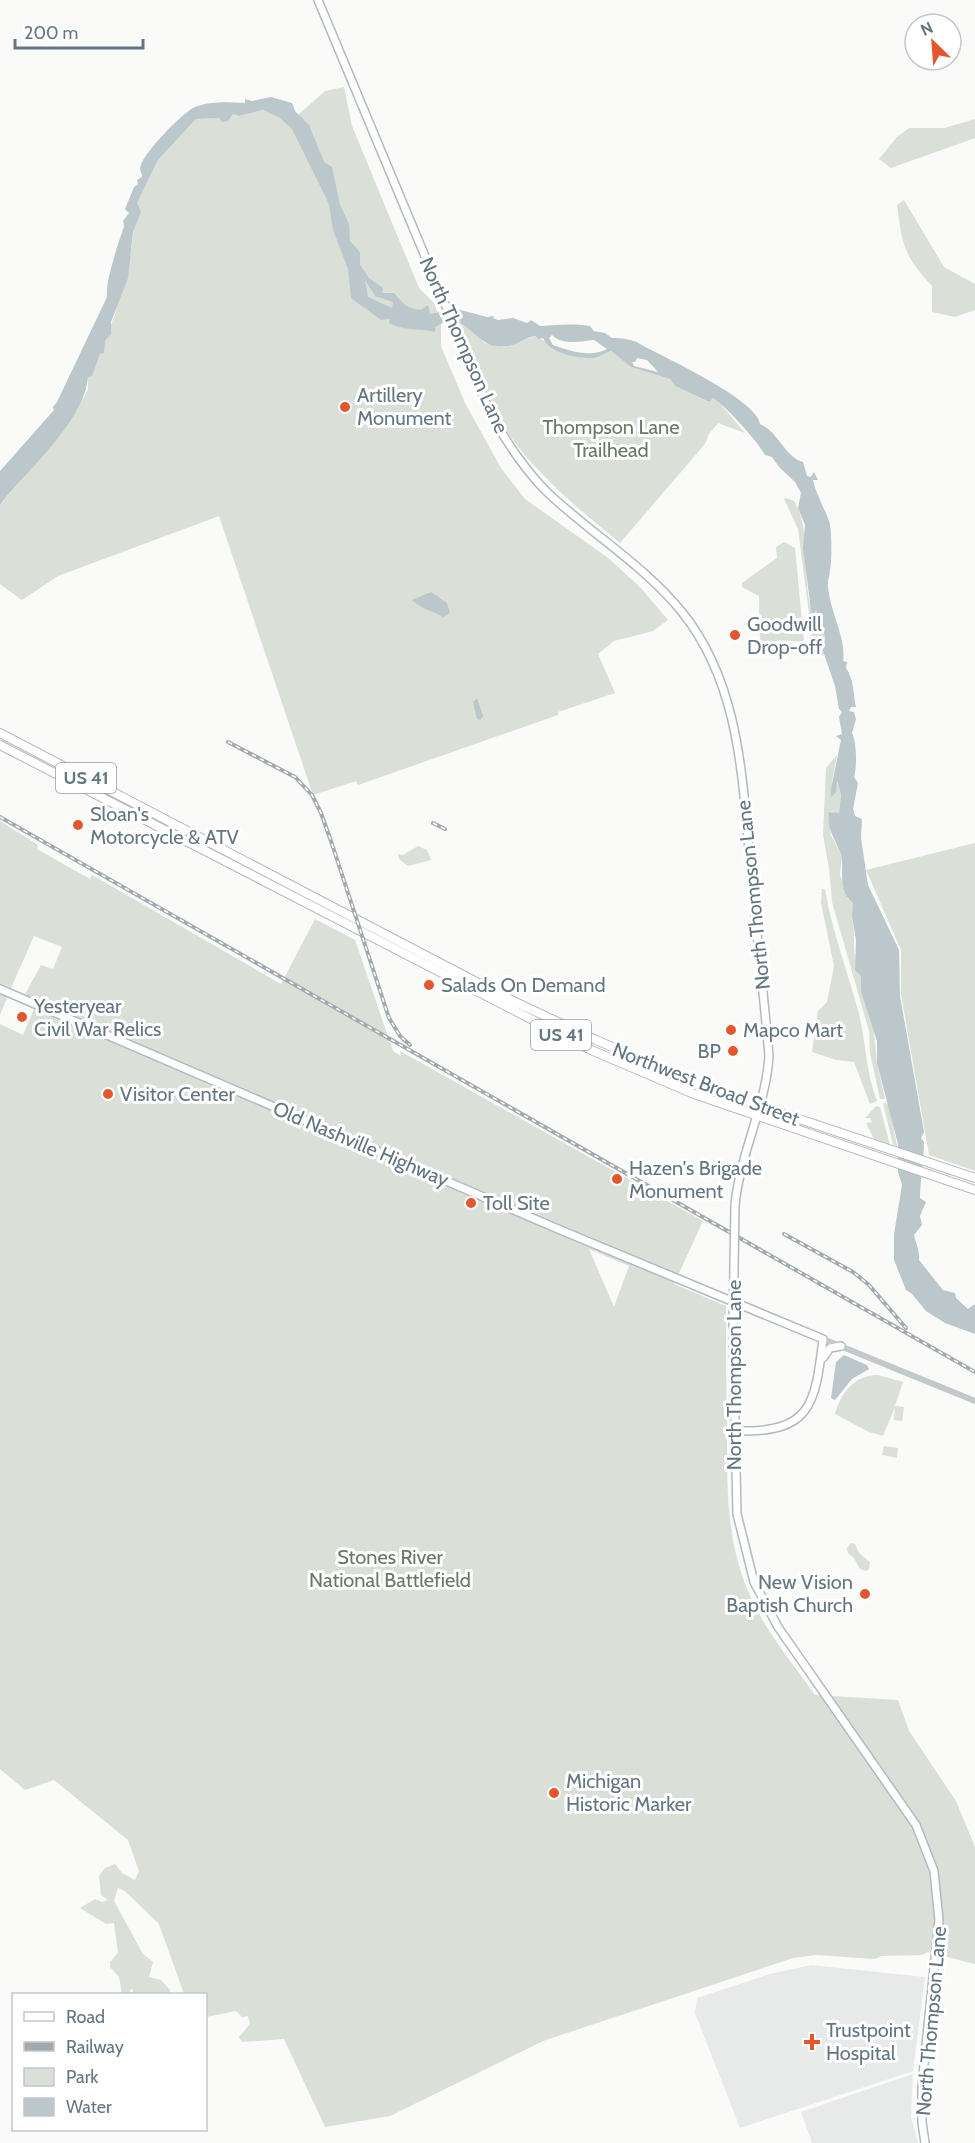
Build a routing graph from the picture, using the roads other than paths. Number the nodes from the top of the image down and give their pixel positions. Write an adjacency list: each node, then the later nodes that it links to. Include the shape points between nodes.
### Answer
1 (318, 0): 25 (main road, North Thompson Lane, via 493,419 520,462 546,490 656,584 682,613 725,691 739,751 769,1056)
2 (0, 733): 3 (main road, Northwest Broad Street / US 41)
3 (20, 743): 5 (main road); 6 (main road, Northwest Broad Street / US 41)
4 (0, 745): 5 (main road, Northwest Broad Street / US 41)
5 (15, 753): 7 (main road, Northwest Broad Street / US 41)
6 (74, 772): 7 (main road); 8 (main road, Northwest Broad Street / US 41)
7 (69, 782): 9 (main road, Northwest Broad Street / US 41)
8 (173, 824): 9 (main road); 10 (main road, Northwest Broad Street / US 41)
9 (168, 833): 11 (main road, Northwest Broad Street / US 41)
10 (264, 871): 11 (main road); 12 (main road, Northwest Broad Street / US 41)
11 (258, 880): 13 (main road, Northwest Broad Street / US 41)
12 (350, 916): 13 (main road); 14 (main road, Northwest Broad Street / US 41)
13 (346, 925): 15 (main road, Northwest Broad Street / US 41)
14 (410, 947): 15 (main road); 16 (main road, Northwest Broad Street / US 41)
15 (405, 956): 18 (main road, Northwest Broad Street / US 41)
16 (482, 985): 18 (main road); 19 (main road, Northwest Broad Street / US 41)
17 (0, 989): 29 (main road, Old Nashville Highway)
18 (478, 993): 20 (main road, Northwest Broad Street / US 41)
19 (535, 1011): 20 (main road); 21 (main road, Northwest Broad Street / US 41)
20 (530, 1020): 22 (main road, Northwest Broad Street / US 41)
21 (596, 1040): 22 (main road); 23 (main road, Northwest Broad Street / US 41)
22 (591, 1050): 24 (main road, Northwest Broad Street / US 41)
23 (635, 1057): 24 (main road); 25 (main road, Northwest Broad Street / US 41)
24 (631, 1067): 26 (main road, Northwest Broad Street / US 41)
25 (759, 1106): 26 (main road, North Thompson Lane); 27 (main road, Northwest Broad Street / US 41)
26 (757, 1116): 28 (main road, Northwest Broad Street / US 41); 33 (main road, North Thompson Lane, bridge, via 741,1160 735,1205)
27 (975, 1178)
28 (975, 1190)
29 (823, 1339): 30 (street); 31 (main road)
30 (841, 1346): 31 (main road, via 830,1348); 32 (street)
31 (820, 1363): 33 (main road, via 816,1391 797,1419 769,1431)
32 (975, 1401)
33 (735, 1431): 34 (main road, North Thompson Lane, via 736,1514 754,1582 778,1627 916,1825 934,1871 939,1920 922,2084)
34 (925, 2143)

